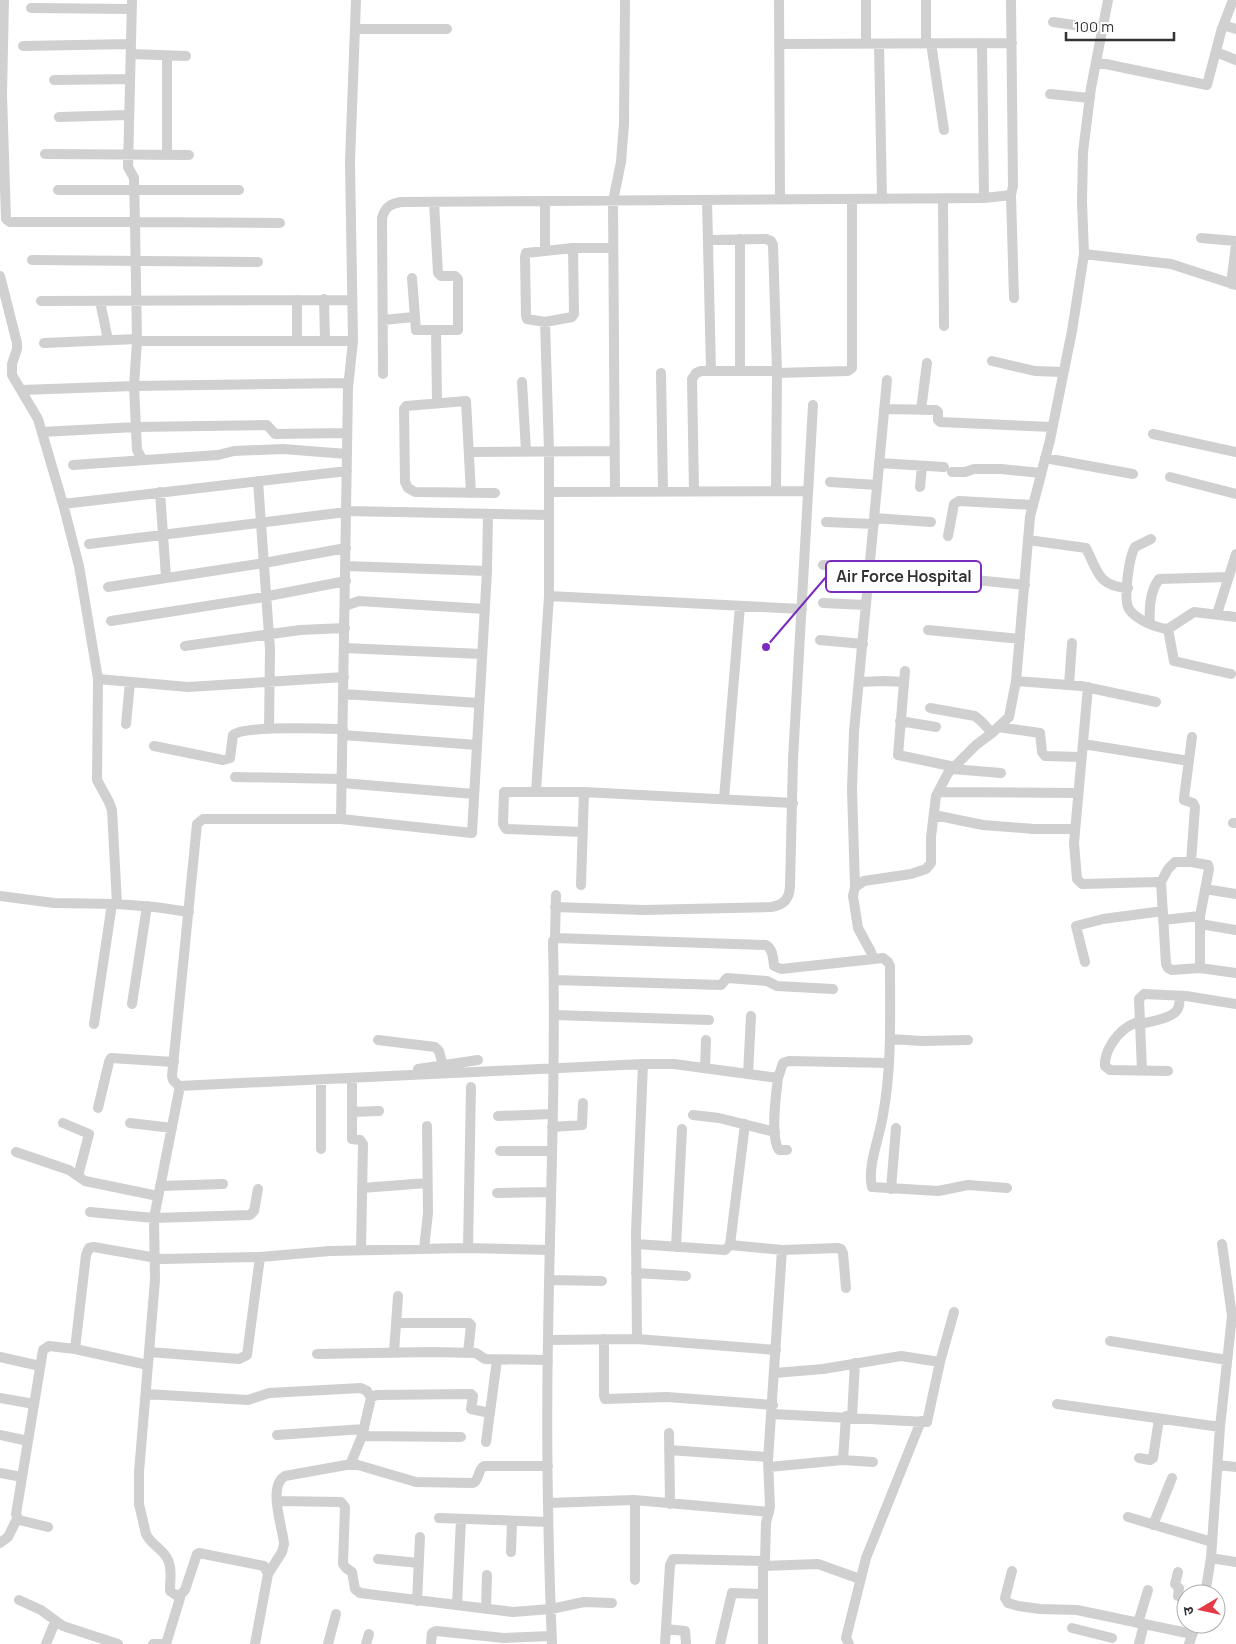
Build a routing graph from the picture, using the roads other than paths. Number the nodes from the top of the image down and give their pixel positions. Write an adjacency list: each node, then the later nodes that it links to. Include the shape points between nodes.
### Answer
1 (356, 0): 14 (street)
2 (625, 0): 55 (street, via 624,124)
3 (779, 0): 20 (street)
4 (866, 0): 21 (street)
5 (926, 0): 23 (street)
6 (1011, 0): 19 (street)
7 (1108, 0): 16 (street)
8 (1232, 0): 13 (street)
9 (131, 5): 11 (street); 25 (street)
10 (2, 6): 26 (street)
11 (31, 8)
12 (1053, 22): 16 (street)
13 (1223, 26): 17 (street); 27 (street)
14 (355, 29): 15 (street); 78 (street, via 350,162)
15 (447, 29)
16 (1102, 29): 31 (street)
17 (1236, 30)
18 (982, 43): 19 (street); 23 (street); 50 (street)
19 (1012, 43): 48 (street)
20 (779, 44): 21 (street); 51 (street)
21 (866, 44): 22 (street)
22 (879, 44): 23 (street); 53 (street)
23 (929, 44): 39 (street)
24 (23, 46): 25 (street)
25 (131, 49): 28 (street); 32 (street)
26 (1, 52): 35 (street)
27 (1216, 52): 30 (street); 31 (street, via 1209,83 1205,86)
28 (167, 56): 29 (street); 43 (street)
29 (186, 56)
30 (1236, 60)
31 (1096, 62): 36 (street)
32 (130, 79): 33 (street); 37 (street)
33 (54, 80)
34 (1050, 94): 36 (street)
35 (1, 95): 40 (street)
36 (1090, 98): 68 (street, via 1083,152)
37 (129, 116): 38 (street); 42 (street)
38 (58, 117)
39 (944, 130)
40 (2, 140): 58 (street, via 5,217 8,221)
41 (45, 154): 42 (street)
42 (129, 155): 43 (street); 46 (street, via 128,167 134,178)
43 (167, 155): 44 (street)
44 (189, 155)
45 (58, 190): 46 (street)
46 (135, 190): 47 (street); 58 (street)
47 (239, 190)
48 (1011, 195): 50 (street); 75 (street)
49 (943, 198): 50 (street); 53 (street); 85 (street)
50 (984, 198)
51 (780, 199): 52 (street); 54 (street)
52 (852, 199): 53 (street); 98 (street, via 852,368 848,371)
53 (882, 199)
54 (708, 200): 55 (street); 62 (street)
55 (613, 201): 57 (street); 66 (street)
56 (434, 202): 57 (street); 83 (street, via 392,203 385,210 381,232); 86 (street, via 438,273 458,279 458,330)
57 (546, 202): 67 (street)
58 (135, 222): 59 (street); 70 (street)
59 (280, 223)
60 (1201, 238): 63 (street)
61 (740, 239): 62 (street); 96 (street); 98 (street, via 766,239 773,245)
62 (708, 240): 95 (street)
63 (1236, 241)
64 (1236, 245): 74 (street)
65 (573, 248): 66 (street); 67 (street); 84 (street, via 574,314 570,319)
66 (613, 248): 117 (street)
67 (545, 251): 84 (street, via 528,252 524,257 526,316 530,320)
68 (1084, 254): 74 (street, via 1171,264); 99 (street)
69 (32, 260): 70 (street)
70 (136, 262): 71 (street); 81 (street)
71 (258, 262)
72 (0, 276): 105 (street, via 18,346 12,375)
73 (412, 278): 82 (street)
74 (1234, 284)
75 (1014, 298)
76 (324, 299): 77 (street); 78 (street); 89 (street)
77 (297, 300): 81 (street); 91 (street)
78 (352, 300): 90 (street)
79 (41, 301): 80 (street)
80 (100, 301): 81 (street); 87 (street)
81 (136, 301): 88 (street)
82 (414, 317): 83 (street); 86 (street, via 416,330)
83 (383, 320): 100 (street)
84 (545, 322): 116 (street)
85 (944, 326)
86 (436, 332): 106 (street)
87 (108, 340): 88 (street); 92 (street)
88 (137, 340): 91 (street); 104 (street)
89 (325, 340): 90 (street); 91 (street)
90 (353, 340): 103 (street)
91 (297, 341)
92 (44, 343)
93 (992, 361): 99 (street, via 1035,371)
94 (927, 363): 109 (street)
95 (711, 371): 96 (street); 140 (street, via 696,373 692,379)
96 (740, 371): 98 (street)
97 (661, 372): 139 (street)
98 (777, 372): 134 (street)
99 (1063, 372): 111 (street)
100 (383, 374)
101 (887, 380): 108 (street)
102 (522, 382): 115 (street)
103 (348, 383): 104 (street); 113 (street)
104 (134, 386): 105 (street); 110 (street)
105 (21, 390): 112 (street, via 36,413)
106 (438, 403): 118 (street, via 466,402); 141 (street, via 404,407 406,485 415,492)
107 (813, 405): 135 (street)
108 (884, 410): 109 (street); 123 (street)
109 (921, 410): 111 (street, via 937,411 940,422)
110 (136, 427): 112 (street); 113 (street, via 267,425 275,434); 122 (street, via 137,450)
111 (1052, 427): 121 (street)
112 (42, 432): 144 (street)
113 (347, 433): 120 (street)
114 (1153, 434): 119 (street)
115 (526, 451): 116 (street); 118 (street)
116 (549, 451): 117 (street); 137 (street)
117 (615, 451): 138 (street)
118 (470, 452): 141 (street)
119 (1236, 452)
120 (347, 454): 122 (street, via 283,449); 126 (street)
121 (1045, 458): 127 (street); 128 (street)
122 (142, 459): 124 (street)
123 (880, 463): 125 (street); 132 (street)
124 (73, 465)
125 (922, 466): 127 (street, via 965,472 981,469); 133 (street)
126 (347, 472): 130 (street); 146 (street)
127 (1041, 473): 145 (street)
128 (1133, 474)
129 (1170, 477): 143 (street)
130 (258, 481): 136 (street); 150 (street)
131 (830, 482): 132 (street)
132 (878, 485): 149 (street)
133 (920, 487)
134 (776, 491): 135 (street); 140 (street)
135 (808, 491): 179 (street)
136 (160, 492): 144 (street); 153 (street)
137 (549, 492): 138 (street); 148 (street)
138 (615, 492): 139 (street)
139 (664, 492): 140 (street)
140 (694, 492)
141 (471, 493): 142 (street)
142 (495, 493)
143 (1236, 494)
144 (63, 504): 198 (street, via 79,566)
145 (1033, 505): 154 (street, via 959,501 954,504); 156 (street)
146 (346, 512): 147 (street); 150 (street); 158 (street)
147 (488, 514): 148 (street); 164 (street)
148 (550, 514): 173 (street)
149 (874, 521): 151 (street); 152 (street); 162 (street)
150 (261, 522): 153 (street); 160 (street)
151 (826, 522)
152 (931, 522)
153 (163, 534): 157 (street); 166 (street)
154 (948, 536)
155 (1150, 539): 171 (street, via 1133,550 1128,567)
156 (1028, 540): 169 (street); 171 (street, via 1086,548 1101,580 1114,587)
157 (89, 544)
158 (346, 548): 160 (street); 163 (street)
159 (1236, 554): 167 (street)
160 (264, 563): 166 (street); 172 (street)
161 (823, 565): 162 (street)
162 (870, 565): 175 (street)
163 (346, 566): 164 (street); 168 (street)
164 (487, 571): 178 (street)
165 (904, 573): 169 (street)
166 (166, 577): 170 (street)
167 (1229, 577): 180 (street); 183 (street, via 1159,579 1150,606)
168 (346, 581): 172 (street); 176 (street)
169 (1025, 585): 188 (street)
170 (108, 587)
171 (1128, 588): 183 (street, via 1129,609)
172 (267, 596): 182 (street); 187 (street)
173 (548, 596): 177 (street); 226 (street)
174 (823, 603): 175 (street)
175 (866, 605): 191 (street)
176 (345, 606): 178 (street, via 359,601); 184 (street)
177 (740, 606): 179 (street); 231 (street)
178 (485, 609): 194 (street)
179 (802, 609): 232 (street)
180 (1217, 614): 181 (street); 185 (street, via 1194,612)
181 (1236, 617)
182 (112, 621)
183 (1150, 624): 185 (street)
184 (345, 628): 187 (street); 193 (street)
185 (1168, 629): 196 (street, via 1174,661)
186 (928, 630): 188 (street)
187 (270, 635): 192 (street); 201 (street)
188 (1020, 639): 199 (street)
189 (820, 640): 191 (street)
190 (1072, 643): 204 (street)
191 (863, 644): 202 (street)
192 (185, 646)
193 (344, 648): 194 (street); 197 (street)
194 (482, 654): 208 (street)
195 (905, 671): 203 (street)
196 (1232, 674)
197 (344, 677): 201 (street); 206 (street)
198 (98, 679): 200 (street); 245 (street, via 97,780 112,810)
199 (1016, 681): 204 (street); 214 (street, via 1009,716)
200 (130, 682): 201 (street, via 188,687); 211 (street)
201 (269, 682): 213 (street)
202 (859, 682): 203 (street); 240 (street, via 852,789)
203 (904, 682): 210 (street)
204 (1069, 685): 205 (street)
205 (1088, 687): 207 (street); 217 (street)
206 (344, 694): 208 (street); 215 (street)
207 (1156, 702)
208 (479, 703): 218 (street)
209 (930, 708): 214 (street, via 974,716)
210 (900, 722): 212 (street); 222 (street, via 898,755)
211 (126, 724)
212 (936, 727)
213 (269, 729): 215 (street); 219 (street, via 235,733 230,758 226,760)
214 (995, 730): 220 (street, via 1040,733 1045,756); 222 (street)
215 (343, 732): 218 (street); 225 (street)
216 (1192, 737): 221 (street)
217 (1083, 744): 220 (street); 221 (street)
218 (477, 745): 230 (street)
219 (154, 746)
220 (1081, 757): 229 (street)
221 (1189, 761): 237 (street, via 1184,798 1195,804)
222 (953, 768): 223 (street); 228 (street)
223 (1001, 772)
224 (235, 777): 225 (street)
225 (342, 781): 230 (street); 234 (street)
226 (536, 791): 227 (street); 236 (street, via 504,792 503,827)
227 (584, 792): 231 (street); 236 (street)
228 (938, 792): 229 (street); 233 (street)
229 (1078, 793): 235 (street)
230 (474, 794): 234 (street, via 472,833)
231 (724, 800): 232 (street)
232 (793, 803): 247 (street, via 790,894 777,906 644,910)
233 (934, 815): 235 (street, via 983,825); 240 (street, via 931,863 926,869 864,881)
234 (341, 818): 248 (street, via 202,818 197,824)
235 (1075, 829): 238 (street, via 1074,850 1079,883)
236 (582, 832): 239 (street)
237 (1191, 862): 238 (street, via 1180,861 1171,865); 241 (street, via 1208,866)
238 (1161, 882): 249 (street)
239 (581, 885)
240 (855, 887): 253 (street, via 853,896 858,928)
241 (1205, 889): 242 (street); 250 (street)
242 (1236, 894)
243 (556, 895): 247 (street)
244 (0, 896): 245 (street, via 54,904)
245 (115, 904): 246 (street); 266 (street)
246 (147, 906): 248 (street); 260 (street)
247 (555, 907): 252 (street)
248 (189, 912): 272 (street)
249 (1163, 915): 250 (street); 254 (street, via 1103,919 1076,926); 255 (street, via 1168,968)
250 (1200, 920): 251 (street); 255 (street)
251 (1236, 930)
252 (555, 938): 253 (street, via 766,945 772,951 774,966 781,970); 257 (street)
253 (873, 959): 267 (street, via 883,958 890,966)
254 (1085, 962)
255 (1200, 968): 256 (street)
256 (1236, 973)
257 (554, 980): 258 (street, via 721,986 727,978 766,981 777,986); 262 (street)
258 (833, 989)
259 (1180, 996): 261 (street); 265 (street, via 1175,1013); 265 (street, via 1141,996)
260 (132, 1004)
261 (1236, 1004)
262 (554, 1015): 264 (street); 276 (street)
263 (751, 1016): 281 (street)
264 (709, 1020)
265 (1140, 1023): 278 (street); 278 (street, via 1123,1031 1108,1050 1105,1066 1110,1070)
266 (94, 1024)
267 (890, 1039): 270 (street); 273 (street)
268 (378, 1040): 275 (street, via 435,1047)
269 (706, 1040): 277 (street)
270 (968, 1040)
271 (478, 1060): 275 (street)
272 (174, 1062): 285 (street, via 172,1076); 288 (street, via 111,1058)
273 (889, 1063): 283 (street, via 789,1061 783,1063); 314 (street, via 884,1115 871,1184 874,1188)
274 (643, 1064): 276 (street); 277 (street); 320 (street)
275 (443, 1066): 280 (street)
276 (553, 1067): 282 (street); 291 (street)
277 (704, 1068): 281 (street)
278 (1142, 1070): 279 (street)
279 (1168, 1071)
280 (397, 1072)
281 (748, 1074): 283 (street)
282 (352, 1078): 284 (street); 290 (street)
283 (778, 1078): 302 (street)
284 (321, 1080): 285 (street); 303 (street)
285 (179, 1086): 299 (street)
286 (471, 1087): 324 (street)
287 (583, 1103): 298 (street, via 582,1124)
288 (98, 1108)
289 (379, 1111): 290 (street)
290 (352, 1112): 312 (street, via 352,1139 363,1144)
291 (552, 1114): 292 (street); 298 (street)
292 (498, 1116)
293 (693, 1116): 296 (street)
294 (62, 1123): 308 (street, via 89,1134)
295 (130, 1123): 299 (street)
296 (745, 1124): 302 (street); 321 (street)
297 (427, 1126): 309 (street)
298 (552, 1127): 307 (street)
299 (172, 1128): 315 (street)
300 (896, 1128): 314 (street)
301 (682, 1129): 323 (street)
302 (775, 1132): 304 (street, via 778,1148)
303 (321, 1149)
304 (787, 1150)
305 (500, 1151): 307 (street)
306 (16, 1152): 308 (street)
307 (551, 1152): 316 (street)
308 (78, 1176): 315 (street, via 85,1181)
309 (427, 1183): 312 (street); 325 (street)
310 (223, 1184): 315 (street)
311 (258, 1188): 319 (street, via 254,1211 250,1215)
312 (362, 1188): 326 (street)
313 (1007, 1188): 314 (street, via 968,1185 938,1191)
314 (890, 1189)
315 (159, 1191): 319 (street)
316 (550, 1192): 317 (street); 327 (street)
317 (497, 1194)
318 (90, 1212): 319 (street)
319 (154, 1218): 329 (street)
320 (636, 1244): 323 (street); 331 (street)
321 (730, 1244): 323 (street, via 725,1250); 328 (street)
322 (1222, 1244): 352 (street, via 1232,1316)
323 (676, 1247)
324 (468, 1248): 325 (street); 327 (street)
325 (424, 1249): 326 (street)
326 (360, 1250): 330 (street)
327 (549, 1250): 333 (street)
328 (782, 1250): 335 (street, via 841,1249); 344 (street)
329 (156, 1257): 330 (street); 343 (street, via 94,1247 86,1251); 345 (street)
330 (260, 1257): 345 (street, via 247,1355 239,1358)
331 (636, 1273): 332 (street); 340 (street)
332 (686, 1276)
333 (549, 1280): 334 (street); 341 (street)
334 (602, 1281)
335 (846, 1288)
336 (398, 1296): 338 (street)
337 (954, 1312): 353 (street)
338 (396, 1323): 346 (street); 347 (street, via 469,1323 472,1325)
339 (604, 1339): 340 (street); 341 (street); 363 (street, via 605,1399 667,1397)
340 (637, 1339): 344 (street)
341 (548, 1340): 351 (street)
342 (1110, 1341): 352 (street)
343 (76, 1349): 355 (street); 356 (street, via 46,1346)
344 (776, 1350): 357 (street)
345 (149, 1352): 355 (street)
346 (394, 1352): 347 (street); 348 (street)
347 (468, 1353): 350 (street)
348 (317, 1354)
349 (0, 1356): 356 (street)
350 (497, 1360): 351 (street); 364 (street)
351 (548, 1360): 383 (street)
352 (1227, 1360): 368 (street)
353 (940, 1362): 354 (street, via 905,1356); 367 (street, via 928,1420)
354 (855, 1363): 357 (street); 365 (street)
355 (148, 1365): 358 (street)
356 (40, 1366): 361 (street)
357 (775, 1373): 363 (street)
358 (146, 1394): 360 (street, via 248,1400 269,1393 361,1388); 420 (street, via 139,1472 140,1504 148,1539 166,1555 171,1570 170,1591)
359 (0, 1398): 361 (street)
360 (371, 1398): 364 (street, via 384,1394 471,1394 471,1409); 369 (street)
361 (34, 1404): 374 (street)
362 (1057, 1404): 366 (street)
363 (772, 1409): 365 (street); 379 (street)
364 (490, 1413): 375 (street)
365 (849, 1417): 367 (street); 378 (street)
366 (1159, 1419): 368 (street); 377 (street, via 1153,1458)
367 (921, 1422): 414 (street)
368 (1220, 1427): 382 (street)
369 (363, 1433): 372 (street); 373 (street); 381 (street)
370 (669, 1433): 376 (street)
371 (0, 1435): 374 (street)
372 (276, 1435)
373 (461, 1437)
374 (28, 1441): 386 (street)
375 (486, 1442)
376 (669, 1450): 379 (street); 391 (street)
377 (1139, 1458)
378 (843, 1460): 379 (street); 380 (street)
379 (768, 1462): 392 (street)
380 (873, 1462)
381 (350, 1465): 383 (street, via 369,1467 416,1482 473,1483 484,1466); 389 (street, via 285,1476 279,1483)
382 (1218, 1465): 384 (street); 402 (street)
383 (548, 1466): 390 (street)
384 (1236, 1468)
385 (0, 1473): 386 (street)
386 (22, 1478): 395 (street)
387 (1172, 1478): 399 (street)
388 (635, 1500): 390 (street); 391 (street); 415 (street)
389 (277, 1501): 412 (street, via 284,1544); 422 (street, via 341,1502 345,1507 343,1564 352,1572 355,1589 360,1593)
390 (548, 1503): 398 (street)
391 (670, 1504): 392 (street)
392 (769, 1512): 409 (street)
393 (1128, 1517): 399 (street)
394 (439, 1518): 396 (street)
395 (17, 1519): 400 (street); 403 (street, via 8,1537)
396 (461, 1519): 397 (street); 424 (street)
397 (512, 1521): 398 (street); 404 (street)
398 (548, 1522): 426 (street)
399 (1153, 1525): 402 (street)
400 (48, 1527)
401 (420, 1537): 408 (street)
402 (1212, 1542): 405 (street)
403 (0, 1543)
404 (511, 1552)
405 (1211, 1558): 407 (street); 416 (street)
406 (378, 1559): 408 (street)
407 (1236, 1562)
408 (419, 1563): 422 (street)
409 (763, 1563): 414 (street, via 818,1564); 419 (street); 432 (street, via 673,1559)
410 (1012, 1571): 428 (street, via 1005,1598 1008,1603)
411 (1178, 1572): 417 (street)
412 (268, 1574): 420 (street, via 264,1566 199,1553 185,1590); 439 (street)
413 (487, 1575): 425 (street)
414 (860, 1579): 446 (street, via 846,1638)
415 (635, 1580)
416 (1207, 1584)
417 (1176, 1585)
418 (1148, 1590): 430 (street)
419 (763, 1594): 444 (street, via 732,1593); 445 (street)
420 (179, 1596): 438 (street, via 166,1644)
421 (19, 1600): 429 (street, via 41,1610)
422 (417, 1600): 424 (street)
423 (612, 1603): 426 (street, via 584,1602)
424 (458, 1605): 425 (street)
425 (486, 1609): 426 (street, via 513,1612)
426 (550, 1609): 434 (street)
427 (336, 1614): 440 (street)
428 (1117, 1618): 430 (street); 435 (street)
429 (55, 1622): 436 (street); 437 (street)
430 (1141, 1624): 433 (street); 447 (street)
431 (1072, 1628): 435 (street)
432 (666, 1629): 442 (street); 443 (street, via 685,1631)
433 (1176, 1631)
434 (552, 1640): 441 (street, via 436,1631 432,1633)
435 (1111, 1641)
436 (46, 1644)
437 (118, 1644)
438 (153, 1644)
439 (255, 1644)
440 (328, 1644)
441 (431, 1644)
442 (665, 1644)
443 (686, 1644)
444 (720, 1644)
445 (763, 1644)
446 (849, 1644)
447 (1139, 1644)

